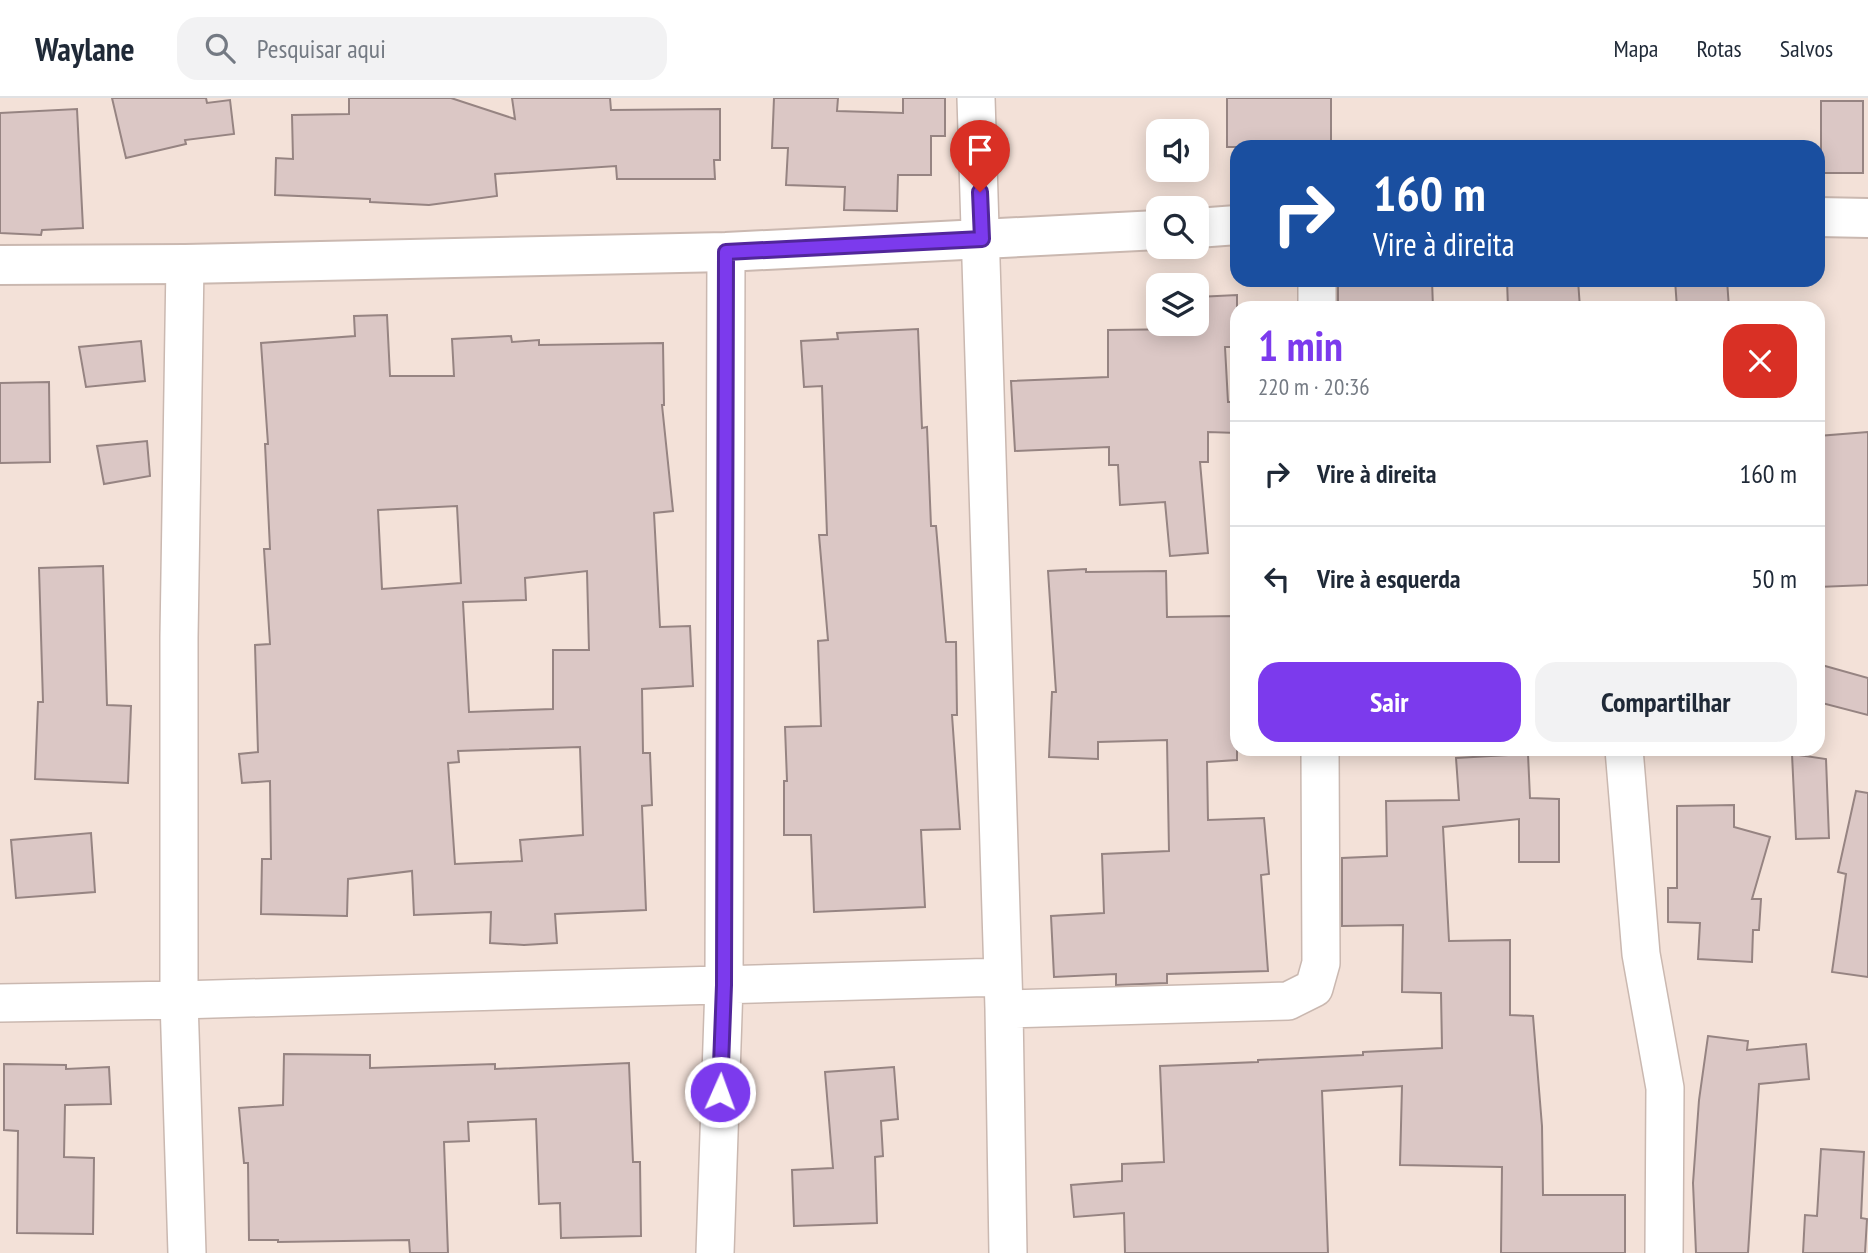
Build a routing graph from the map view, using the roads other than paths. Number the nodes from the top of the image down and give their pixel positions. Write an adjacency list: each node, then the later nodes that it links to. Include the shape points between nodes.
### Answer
1 (976, 98): 7 (street)
2 (1825, 216): 3 (street)
3 (1868, 218)
4 (1230, 226): 5 (street)
5 (1209, 227)
6 (1146, 231): 7 (street)
7 (982, 239): 8 (street); 14 (street)
8 (726, 252): 9 (street); 13 (street)
9 (185, 264): 10 (street); 15 (street, via 178,637)
10 (0, 265)
11 (1320, 756): 14 (street, via 1321,963 1314,988 1288,1001)
12 (1625, 756): 20 (street, via 1641,954 1665,1088)
13 (724, 985): 14 (street); 15 (street); 18 (street)
14 (1003, 993): 19 (street)
15 (179, 1000): 16 (street); 17 (street)
16 (0, 1003)
17 (187, 1253)
18 (715, 1253)
19 (1008, 1253)
20 (1664, 1253)

